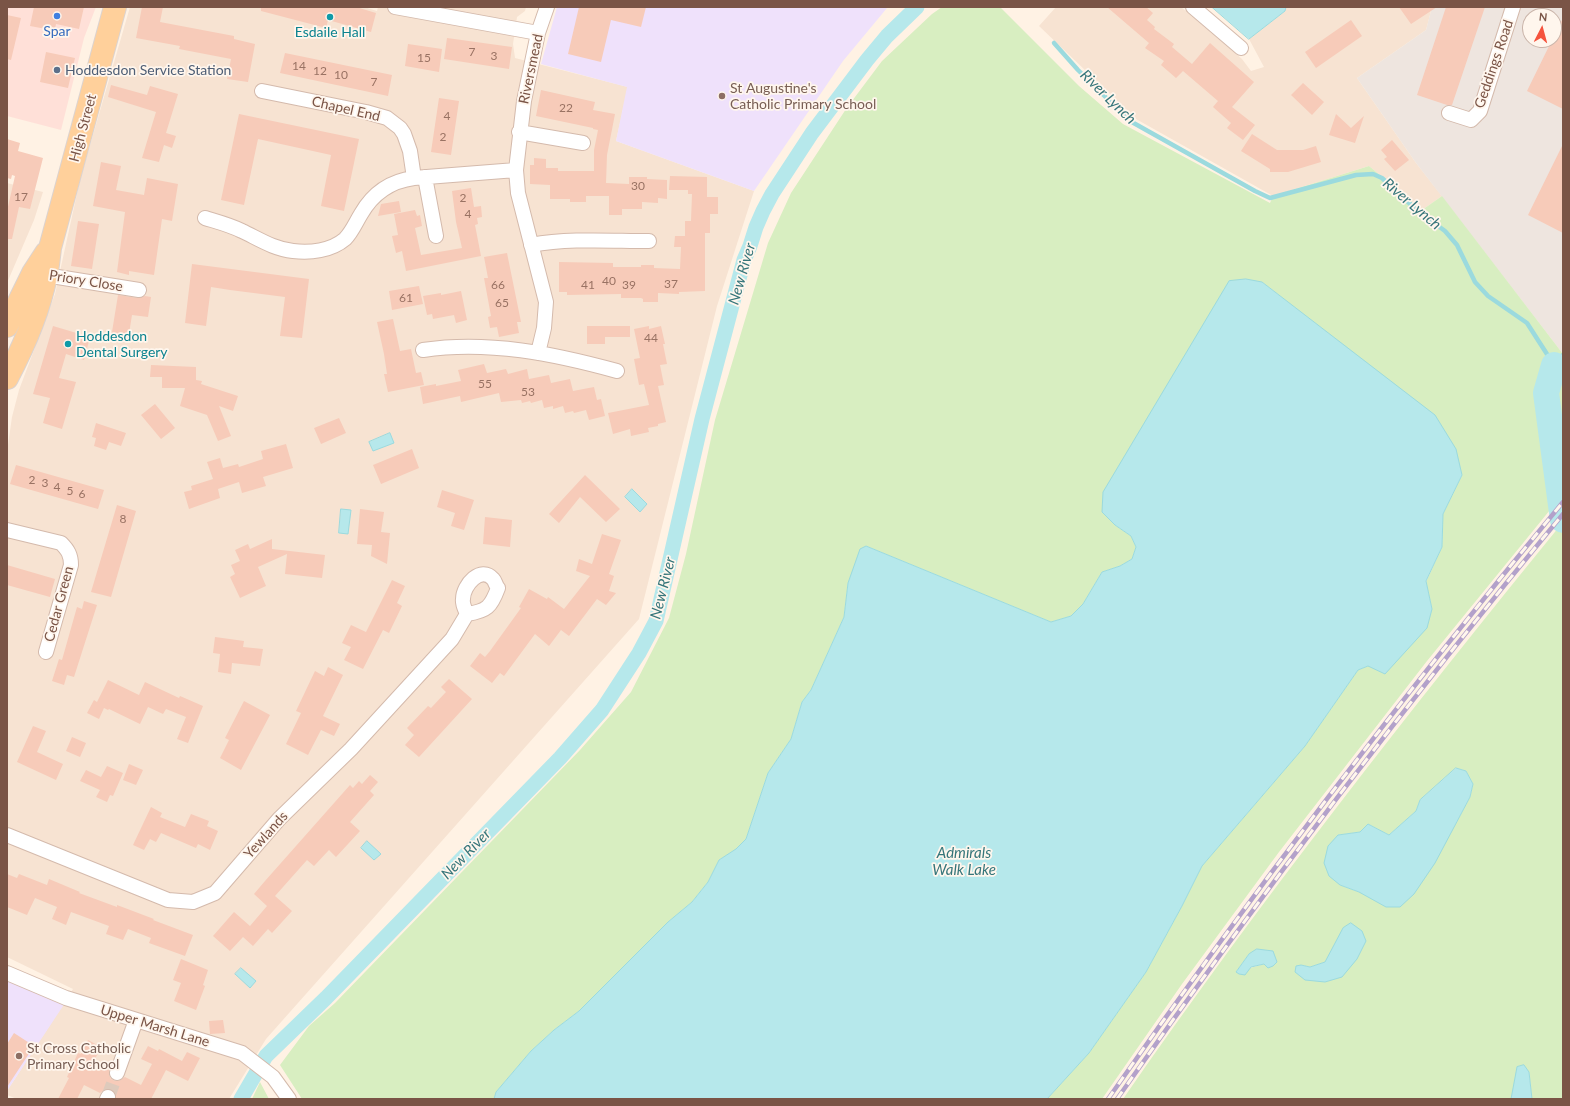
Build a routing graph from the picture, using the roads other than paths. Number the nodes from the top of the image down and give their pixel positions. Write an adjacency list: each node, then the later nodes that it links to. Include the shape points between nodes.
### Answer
1 (115, 7): 18 (main road, High Street, via 50,248)
2 (395, 7): 6 (street)
3 (547, 7): 6 (street, Riversmead)
4 (1193, 7): 7 (street)
5 (1513, 7): 9 (street, Geddings Road, via 1480,111 1471,120)
6 (538, 33): 10 (street, Riversmead)
7 (1241, 48)
8 (262, 91): 13 (street, Chapel End, via 386,118 404,134)
9 (1449, 113)
10 (519, 132): 11 (street); 12 (street, Riversmead)
11 (583, 143)
12 (516, 170): 13 (street); 17 (street, Riversmead, via 518,194)
13 (420, 177): 14 (street, via 402,180 382,190 365,207 350,234 323,250 312,252 282,249 233,227); 15 (street, Chapel End)
14 (205, 218)
15 (436, 236)
16 (649, 241): 17 (street, via 571,241)
17 (531, 245): 22 (street, Riversmead, via 546,302 544,328)
18 (40, 274): 19 (street, Priory Close); 20 (main road, High Street); 24 (main road, High Street, via 30,331)
19 (139, 290)
20 (7, 326)
21 (423, 350): 22 (street, via 463,347)
22 (538, 353): 23 (street)
23 (617, 371)
24 (7, 378)
25 (7, 530): 27 (street, Cedar Green, via 61,543 71,558)
26 (467, 614): 28 (street, Yewlands, via 447,644 351,749 279,819 215,892 193,902 168,900)
27 (46, 652)
28 (7, 835)
29 (7, 973): 30 (street, Upper Marsh Lane, via 66,998)
30 (136, 1020): 31 (street); 32 (street, Upper Marsh Lane, via 246,1055 273,1077)
31 (117, 1073)
32 (289, 1099)

